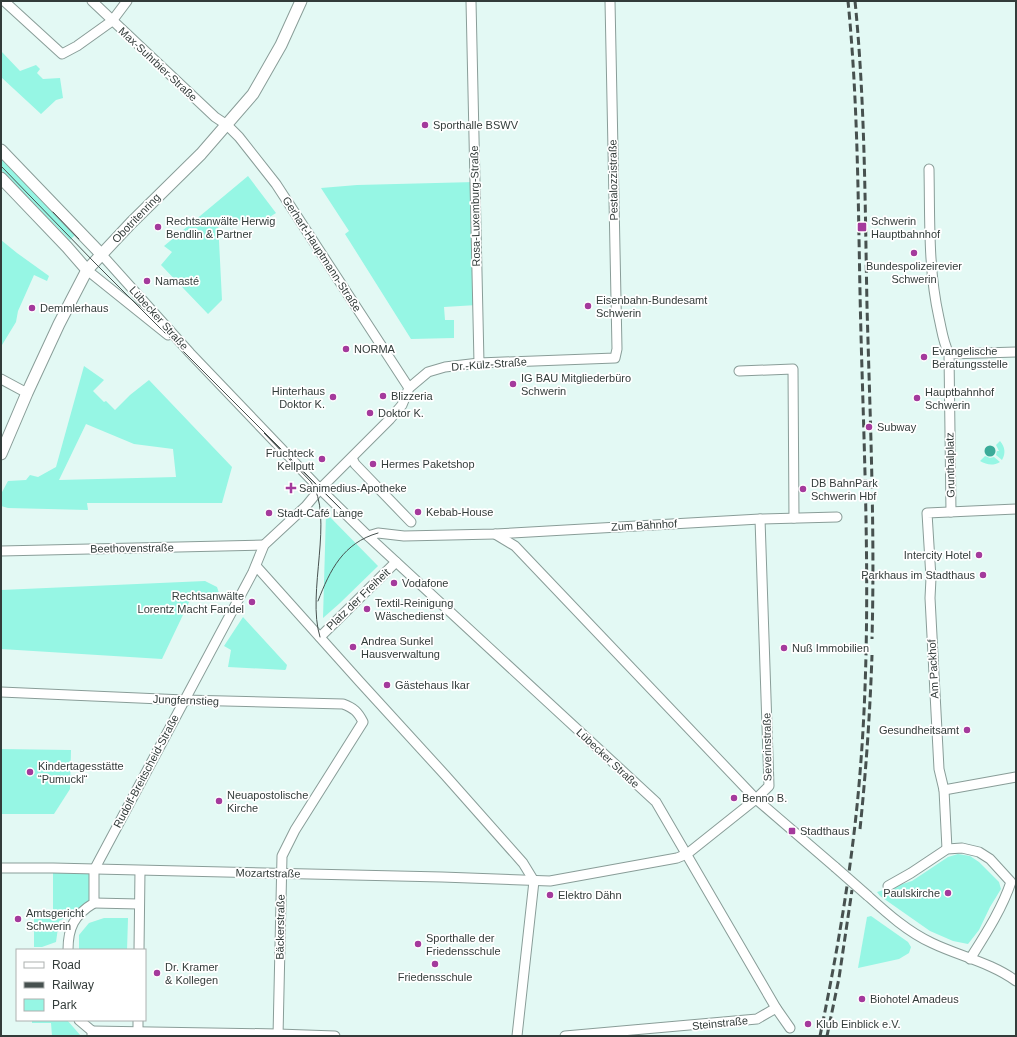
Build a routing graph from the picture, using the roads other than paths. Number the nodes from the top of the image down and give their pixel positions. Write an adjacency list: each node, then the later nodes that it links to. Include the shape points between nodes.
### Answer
1 (4, 1): 7 (street, via 62,54)
2 (92, 1): 7 (street, Max-Suhrbier-Straße)
3 (127, 1): 7 (street)
4 (301, 1): 8 (street, Obotritenring, via 281,45 253,94)
5 (471, 1): 18 (street, Rosa-Luxemburg-Straße)
6 (610, 1): 17 (street, Pestalozzistraße, via 617,349)
7 (112, 21): 8 (street, Max-Suhrbier-Straße, via 215,117)
8 (227, 125): 12 (street, Obotritenring); 21 (street, Gerhart-Hauptmann-Straße, via 276,184)
9 (1, 150): 12 (street, Lübecker Straße)
10 (929, 169): 16 (street, Grunthalplatz, via 931,268 935,301 944,343)
11 (1, 178): 13 (street, Lübecker Straße)
12 (102, 255): 13 (street, Obotritenring); 14 (street, Lübecker Straße)
13 (87, 270): 14 (street, Lübecker Straße); 22 (street, Obotritenring)
14 (190, 352): 25 (street, Lübecker Straße)
15 (1016, 352): 16 (street)
16 (949, 354): 27 (street, Grunthalplatz)
17 (615, 358): 18 (street, Dr.-Külz-Straße)
18 (479, 363): 21 (street, Dr.-Külz-Straße, via 428,372)
19 (739, 371): 29 (street, via 792,369)
20 (1, 378): 22 (street)
21 (410, 388): 24 (street, Dr.-Külz-Straße, via 397,411)
22 (27, 393): 23 (street, Obotritenring)
23 (1, 454)
24 (352, 458): 25 (street, Dr.-Külz-Straße); 31 (street)
25 (320, 489): 33 (street, Lübecker Straße); 34 (street, via 306,506)
26 (1016, 509): 27 (street, Grunthalplatz)
27 (951, 512): 43 (street, Am Packhof, via 927,513 939,761)
28 (837, 517): 29 (street, Zum Bahnhof)
29 (794, 518): 30 (street, Zum Bahnhof)
30 (760, 519): 32 (street, Zum Bahnhof); 44 (street, Severinstraße, via 769,786)
31 (410, 522)
32 (495, 534): 33 (street, Zum Bahnhof, via 404,536 378,533); 44 (street, via 515,546)
33 (368, 536): 36 (street, Lübecker Straße)
34 (264, 545): 35 (street, Beethovenstraße); 37 (street, Rudolf-Breitscheid-Straße)
35 (1, 550)
36 (396, 562): 38 (street, Platz der Freiheit); 46 (street, Lübecker Straße, via 656,802)
37 (256, 566): 38 (street, Platz der Freiheit); 40 (street, Rudolf-Breitscheid-Straße)
38 (320, 637): 51 (street, via 518,857)
39 (1, 692): 40 (street, Jungfernstieg)
40 (184, 700): 41 (street, Jungfernstieg, via 343,704 359,713); 48 (street, Rudolf-Breitscheid-Straße)
41 (363, 722): 50 (street, Bäckerstraße, via 295,830 282,856)
42 (1016, 777): 43 (street)
43 (944, 790): 45 (street, Am Packhof)
44 (756, 799): 46 (street, Severinstraße); 58 (street, bridge, via 894,919 921,938)
45 (947, 848): 52 (street, via 979,852); 53 (street)
46 (687, 854): 51 (street, Severinstraße, via 550,881); 60 (street, Lübecker Straße)
47 (1, 868): 48 (street, Mozartstraße)
48 (94, 870): 49 (street, Mozartstraße); 54 (street)
49 (140, 871): 50 (street, Mozartstraße); 55 (street)
50 (282, 873): 51 (street, Mozartstraße); 67 (street, Bäckerstraße)
51 (534, 881): 69 (street)
52 (1013, 881): 58 (street)
53 (888, 886)
54 (94, 903): 55 (street); 56 (street, via 73,921)
55 (139, 904): 57 (street)
56 (68, 949)
57 (139, 949)
58 (970, 959): 59 (street)
59 (1016, 981)
60 (776, 1008): 63 (street, Lübecker Straße); 64 (street, Steinstraße, via 757,1019)
61 (80, 1021): 65 (street)
62 (138, 1021): 66 (street)
63 (790, 1028)
64 (654, 1033): 70 (street, Steinstraße)
65 (92, 1034): 66 (street)
66 (138, 1034): 67 (street)
67 (278, 1035): 68 (street)
68 (335, 1036)
69 (517, 1036)
70 (566, 1036)

